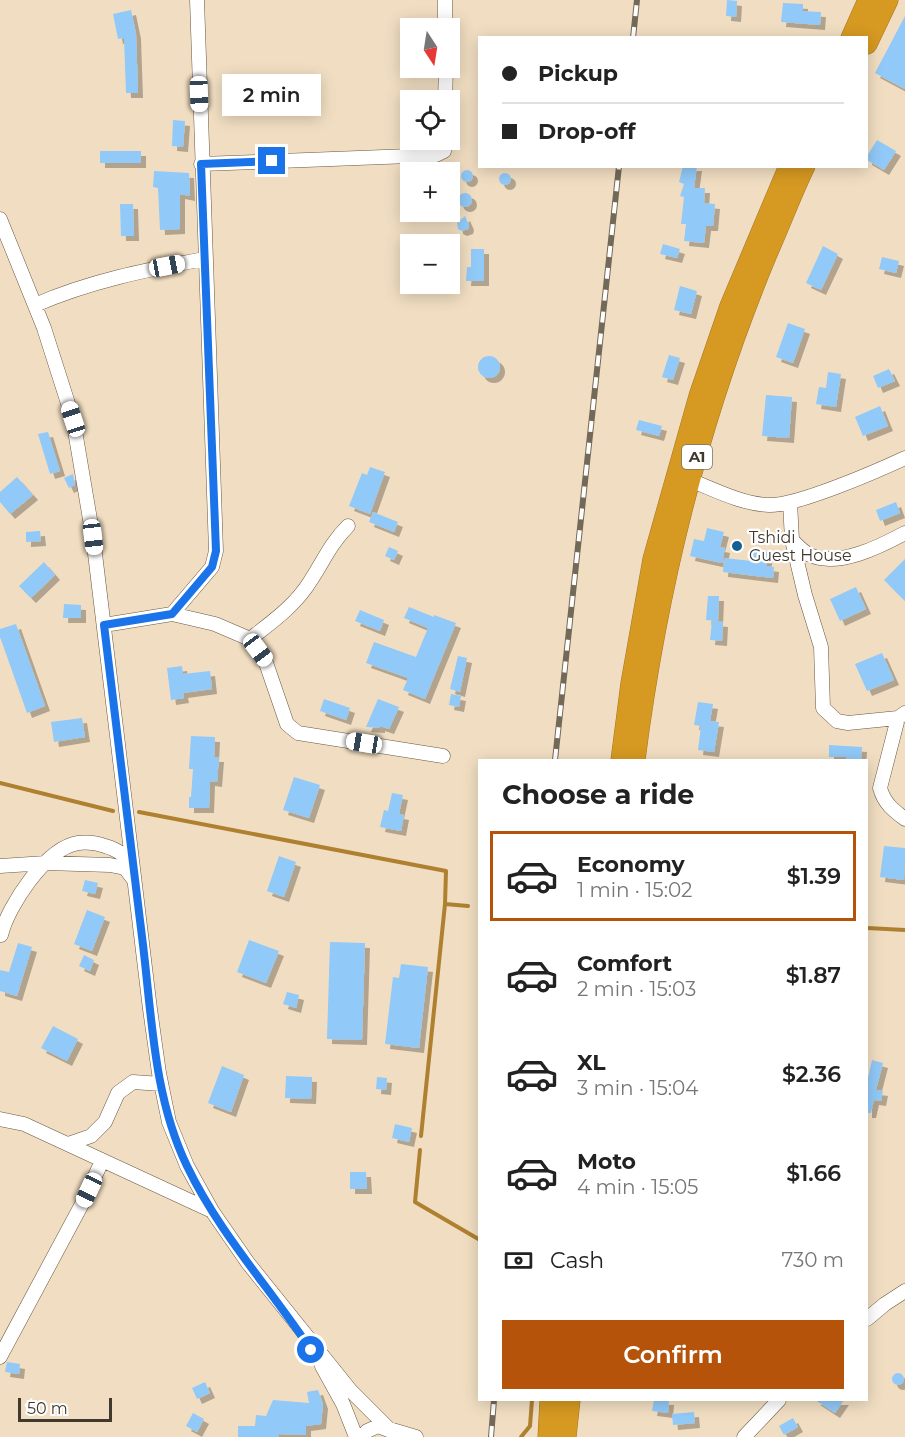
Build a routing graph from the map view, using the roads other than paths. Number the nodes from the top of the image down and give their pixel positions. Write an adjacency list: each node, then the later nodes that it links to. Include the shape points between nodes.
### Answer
1 (196, 0): 9 (street)
2 (445, 0): 5 (street)
3 (868, 0): 6 (highway)
4 (888, 0): 7 (highway)
5 (445, 18)
6 (852, 36)
7 (868, 42)
8 (444, 150): 9 (street, via 436,155)
9 (201, 164): 14 (street)
10 (788, 168): 27 (highway, A1, via 730,306 696,407 653,559)
11 (804, 168): 17 (highway, A1, via 744,311)
12 (0, 219): 13 (street)
13 (5, 245): 15 (street)
14 (204, 259): 15 (street, via 90,284); 22 (street, via 216,551 212,567)
15 (35, 305): 23 (street, via 73,419)
16 (905, 458): 18 (street)
17 (690, 480): 18 (street, via 743,501 771,505); 28 (highway, A1, via 644,689)
18 (790, 502): 21 (street)
19 (348, 526): 24 (street, via 334,540 293,604)
20 (905, 533): 21 (street, via 876,549 843,557 820,558)
21 (792, 540): 25 (street, via 821,647 823,708 837,721 848,723)
22 (172, 614): 23 (street); 24 (street, via 215,624)
23 (104, 625): 32 (street)
24 (250, 639): 26 (street, via 266,660 287,724 298,733)
25 (902, 716): 29 (street, via 880,788 889,807)
26 (443, 756)
27 (621, 759)
28 (635, 759)
29 (905, 819)
30 (46, 863): 31 (street); 32 (street, via 125,868); 32 (street, via 77,843 97,843 125,855); 33 (street, via 13,906)
31 (0, 866)
32 (134, 875): 34 (street)
33 (1, 935)
34 (161, 1084): 36 (street, via 133,1082 118,1093 105,1122 91,1136); 38 (street, via 169,1122)
35 (0, 1119): 36 (street, via 24,1124)
36 (68, 1144): 37 (street)
37 (102, 1161): 38 (street); 42 (street)
38 (212, 1211): 40 (street)
39 (905, 1291): 41 (street)
40 (288, 1314): 46 (street, via 350,1390); 47 (street, via 333,1386)
41 (868, 1317)
42 (0, 1357)
43 (550, 1401): 50 (highway)
44 (570, 1401): 51 (highway)
45 (778, 1401): 52 (street)
46 (393, 1433): 48 (street, via 378,1426); 49 (street)
47 (356, 1437)
48 (363, 1437)
49 (416, 1437)
50 (548, 1437)
51 (566, 1437)
52 (744, 1437)

